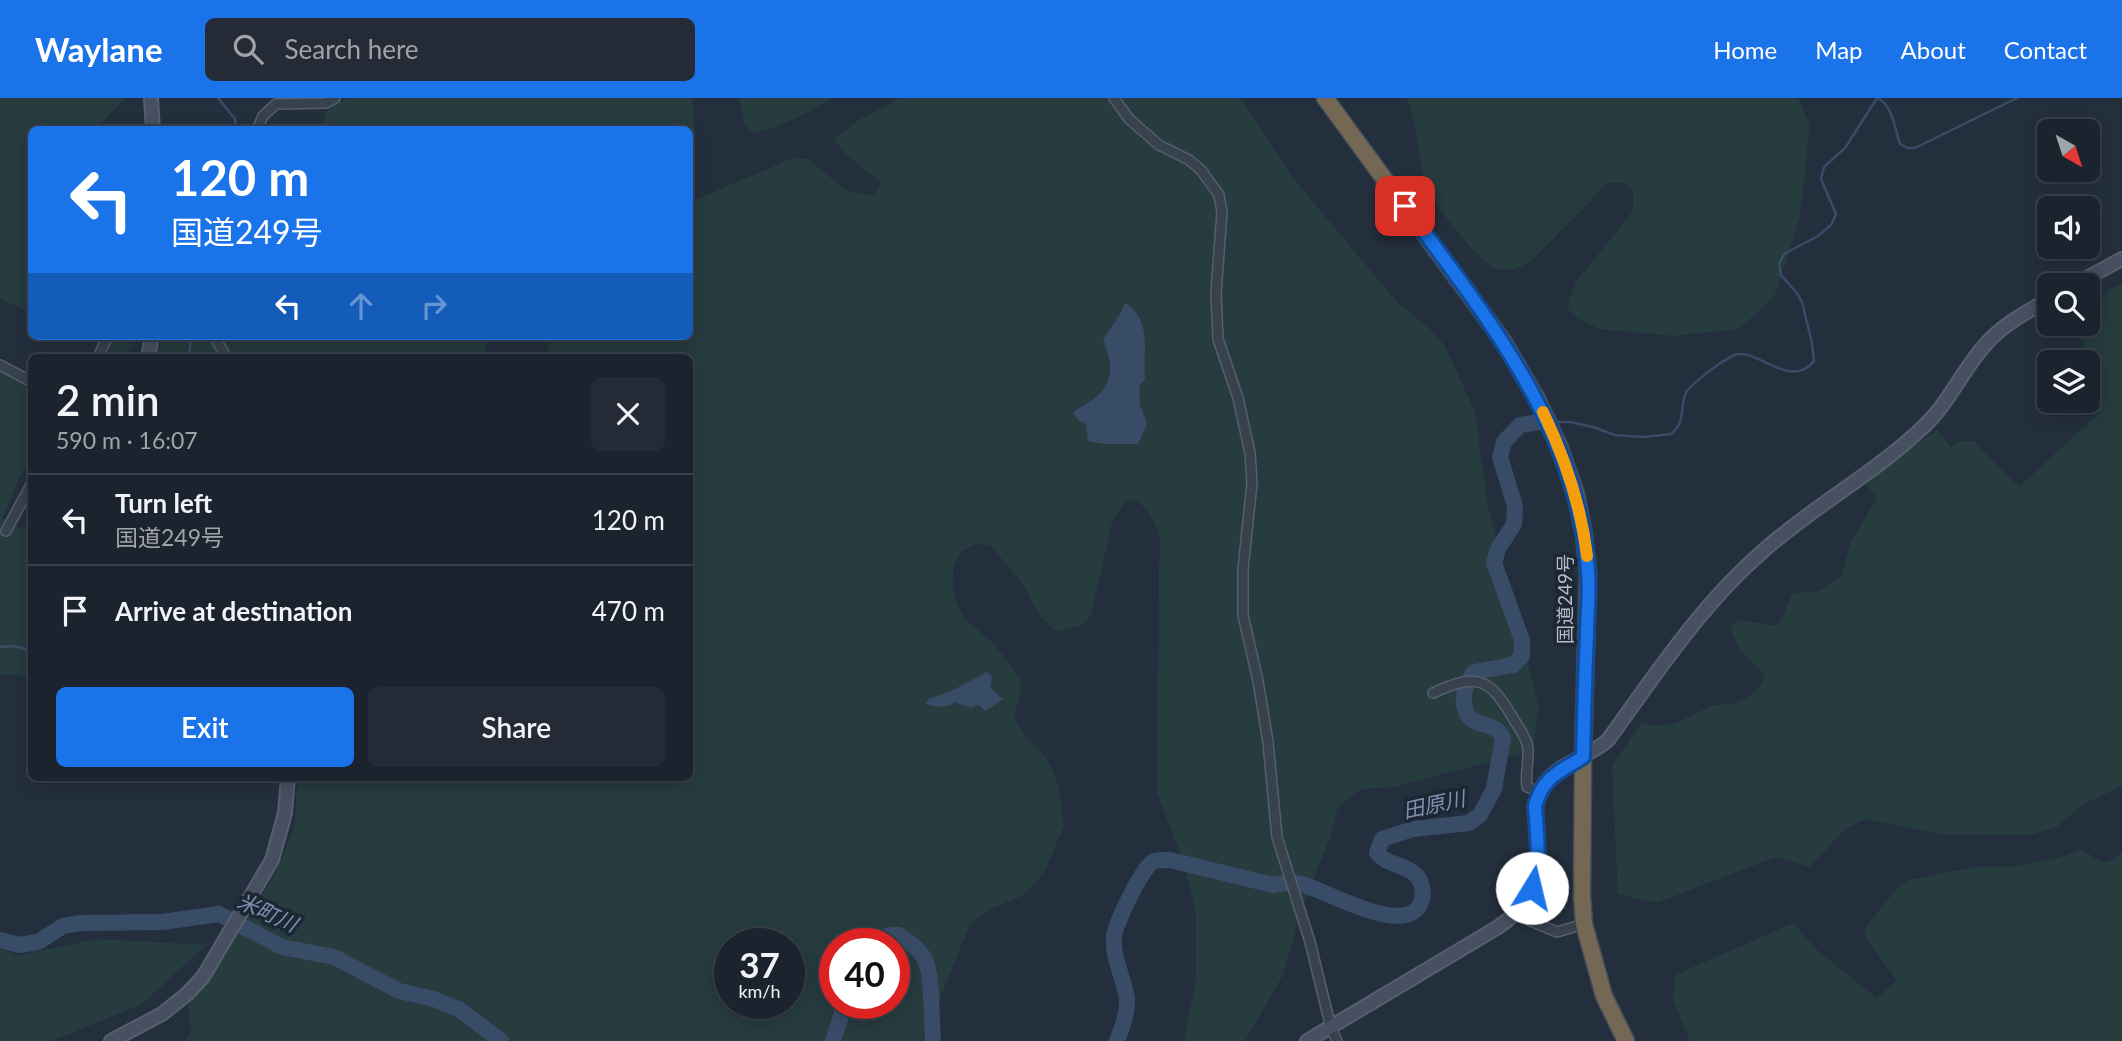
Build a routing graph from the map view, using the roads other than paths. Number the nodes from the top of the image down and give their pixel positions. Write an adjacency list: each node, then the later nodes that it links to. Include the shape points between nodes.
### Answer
1 (151, 98): 5 (street)
2 (335, 98): 6 (street, via 326,103 276,104)
3 (1114, 98): 20 (street, via 1129,119 1159,145 1201,170 1219,195 1218,339 1238,398 1252,483 1243,615 1268,742 1277,837)
4 (1325, 98): 15 (highway, 国道249号, via 1503,341 1559,446 1576,494 1588,573)
5 (153, 126)
6 (259, 126)
7 (2122, 259): 8 (street)
8 (2096, 273)
9 (2037, 307): 15 (street, via 1985,345 1944,404 1918,432 1744,569 1699,618 1608,740)
10 (0, 365): 11 (street)
11 (28, 380)
12 (28, 490): 13 (street)
13 (6, 531)
14 (1433, 694): 17 (street, via 1458,683 1482,682 1500,695 1528,747 1527,787)
15 (1583, 757): 17 (street, via 1547,780); 19 (highway, 国道249号)
16 (288, 781): 21 (street, via 272,860 203,977 162,1014)
17 (1540, 792): 18 (street, via 1535,806 1536,876)
18 (1516, 915): 19 (street, via 1557,932); 20 (street)
19 (1584, 924): 24 (highway, 国道249号, via 1604,996)
20 (1331, 1028): 22 (street); 23 (street)
21 (111, 1041)
22 (1307, 1041)
23 (1337, 1041)
24 (1626, 1041)

